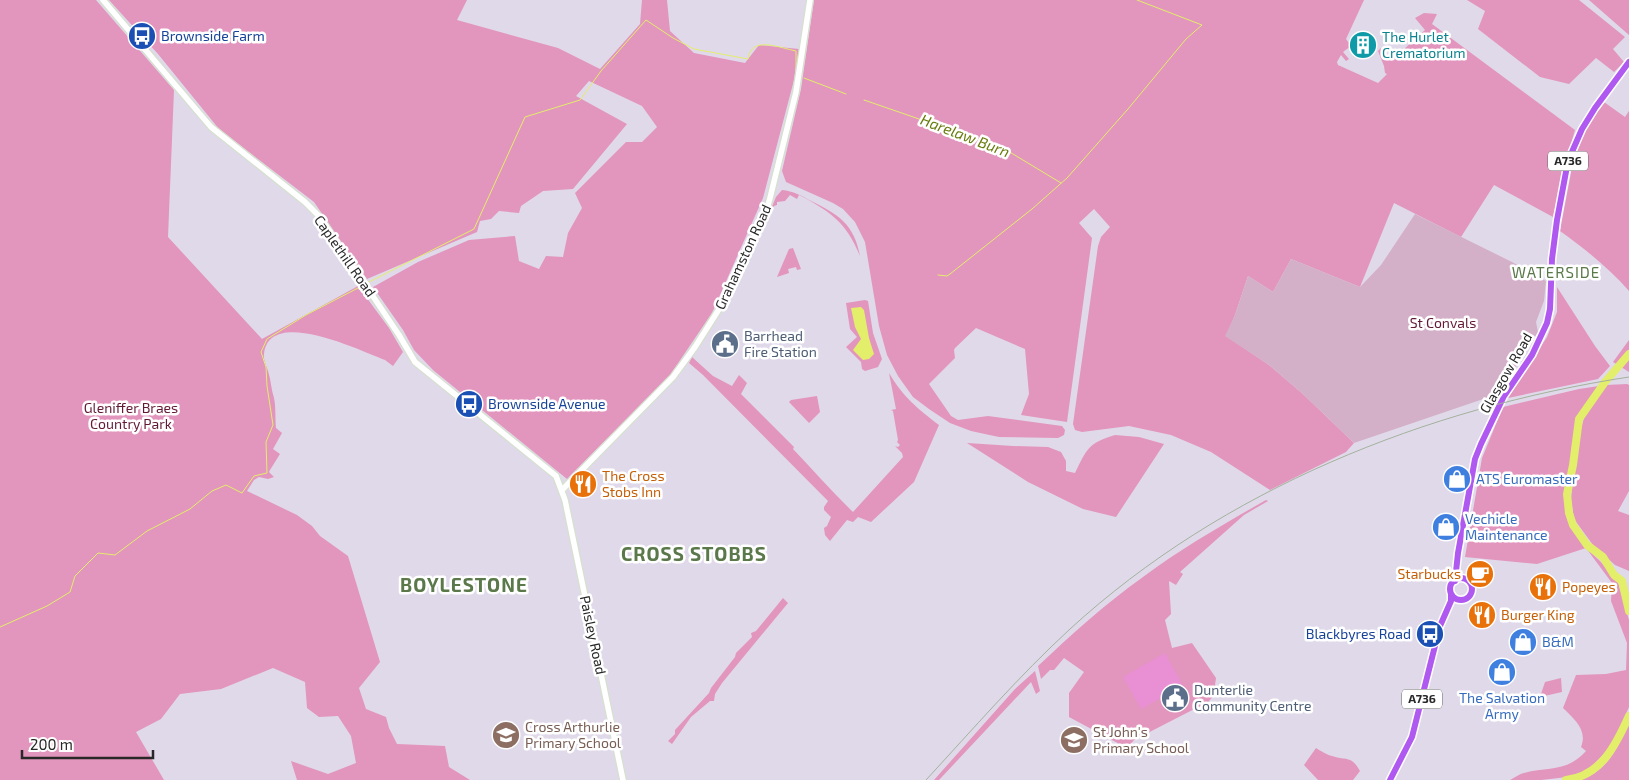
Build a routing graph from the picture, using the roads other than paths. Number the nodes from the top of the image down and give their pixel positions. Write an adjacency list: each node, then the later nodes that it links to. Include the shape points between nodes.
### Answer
1 (810, 0): 4 (main road, Grahamston Road, via 796,92 770,198 723,305 673,377)
2 (105, 2): 4 (main road, Caplethill Road, via 211,127 319,216 415,362 551,470)
3 (1629, 62): 5 (main road, Glasgow Road / A736, via 1595,108 1568,161 1557,220 1547,323 1532,355 1504,396 1475,459)
4 (562, 490): 11 (main road, Paisley Road)
5 (1457, 562): 6 (main road); 7 (main road, Glasgow Road / A736)
6 (1466, 580): 7 (main road); 9 (main road, via 1471,591)
7 (1455, 581): 8 (main road, Glasgow Road, via 1450,588)
8 (1452, 594): 9 (main road, via 1456,599); 10 (main road, Glasgow Road / A736)
9 (1466, 598): 10 (main road)
10 (1445, 615): 12 (main road, Glasgow Road / A736, via 1412,737)
11 (623, 780)
12 (1390, 780)

